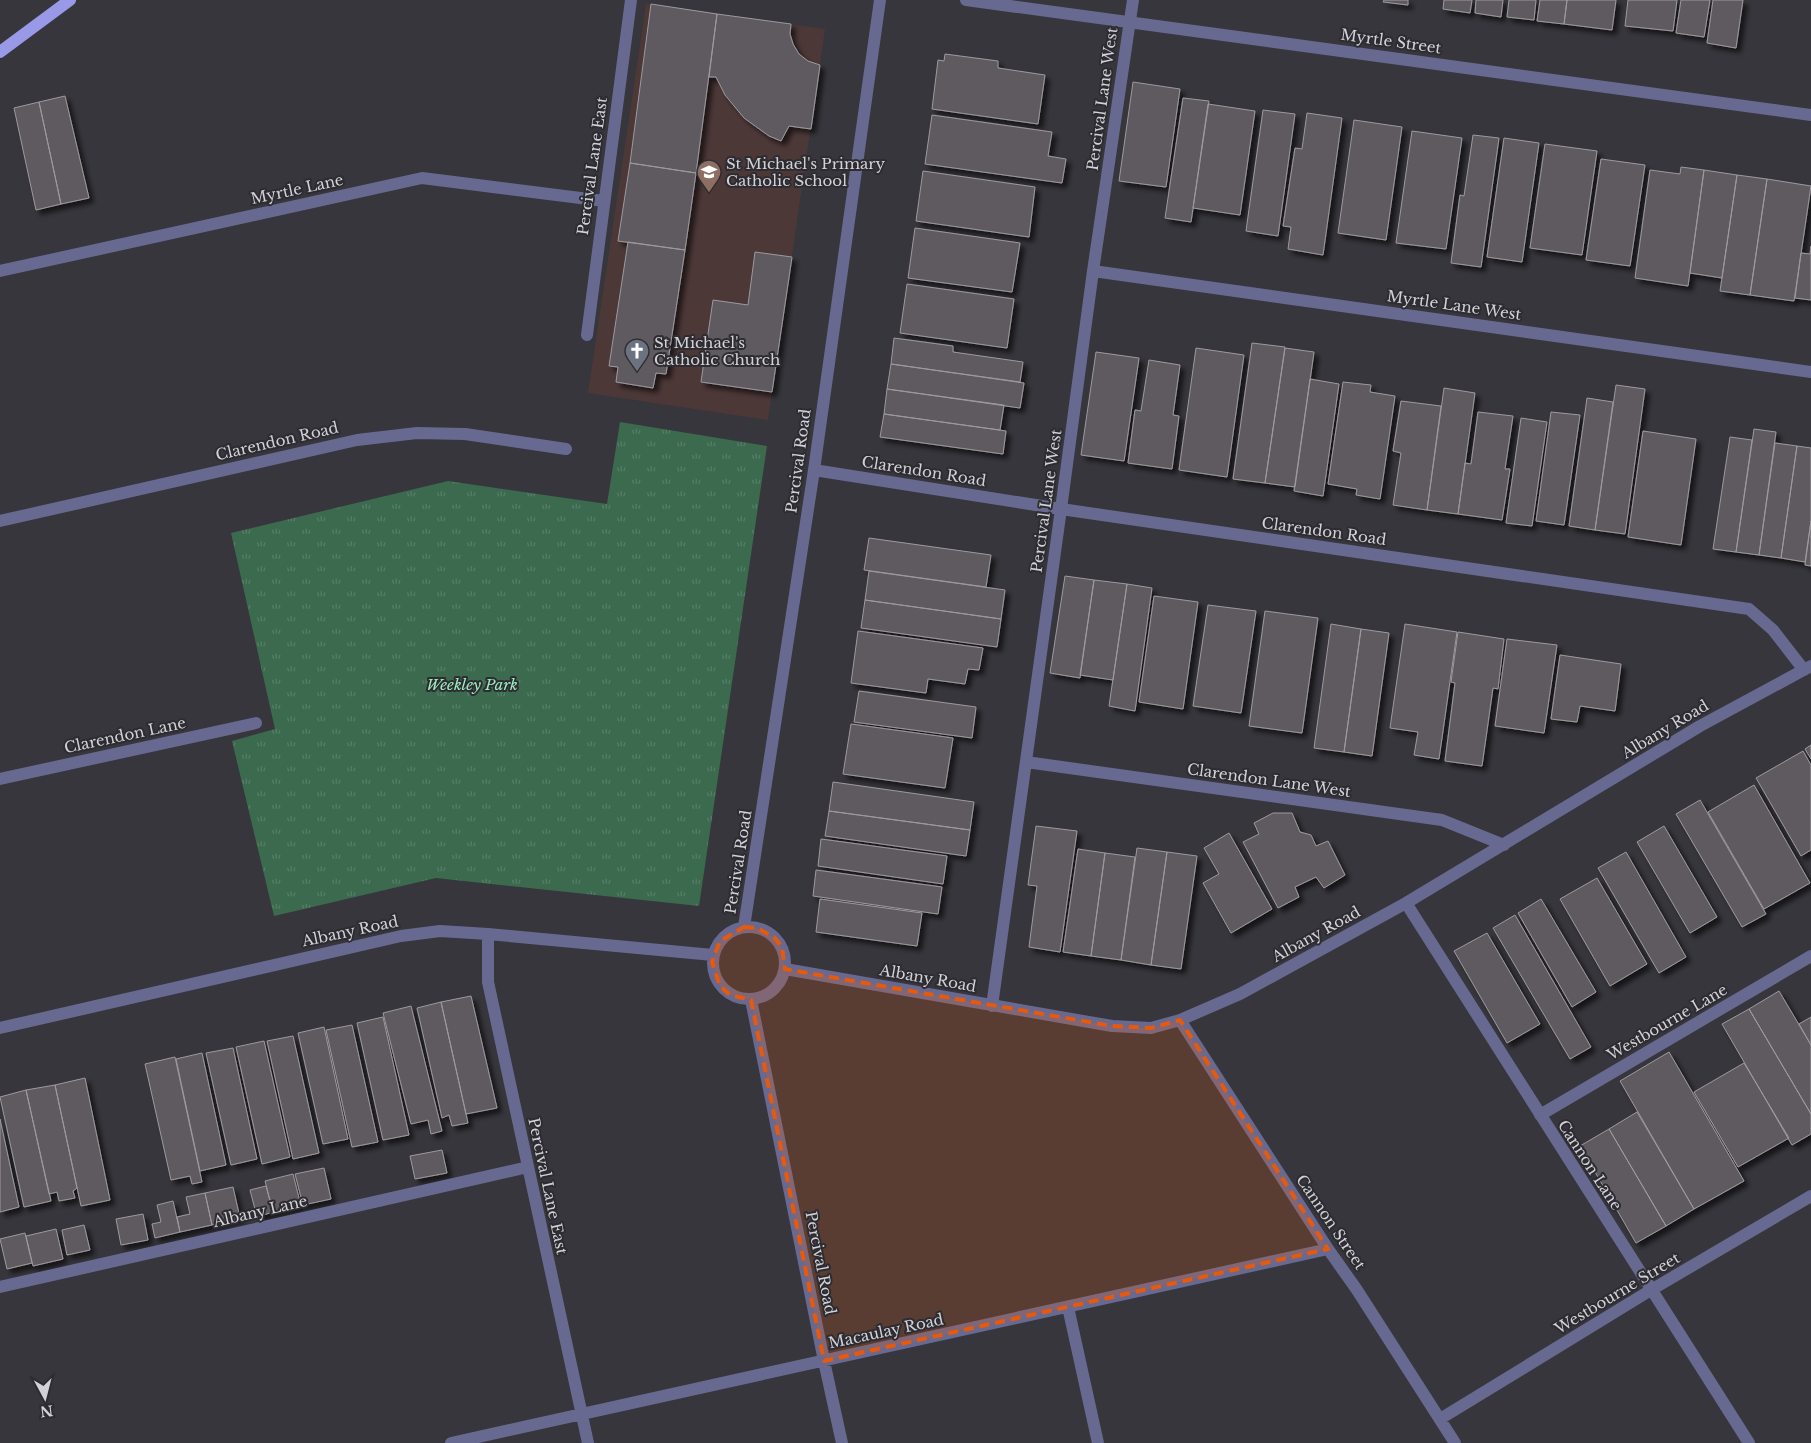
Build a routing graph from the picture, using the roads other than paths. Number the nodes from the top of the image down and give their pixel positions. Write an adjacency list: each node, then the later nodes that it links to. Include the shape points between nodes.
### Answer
1 (70, 0): 7 (main road)
2 (631, 0): 9 (street, Percival Lane East)
3 (880, 0): 15 (street, Percival Road)
4 (966, 0): 6 (street, Myrtle Street)
5 (1132, 0): 6 (street, Percival Lane West)
6 (1130, 21): 8 (street, Myrtle Street); 11 (street, Percival Lane West)
7 (0, 52)
8 (1811, 115)
9 (604, 201): 10 (street, Myrtle Lane, via 422,178); 12 (street, Percival Lane East)
10 (0, 271)
11 (1093, 271): 13 (street, Myrtle Lane West); 16 (street, Percival Lane West)
12 (587, 335)
13 (1811, 372)
14 (566, 449): 17 (street, Clarendon Road, via 465,434 417,433 357,440)
15 (814, 470): 16 (street, Clarendon Road); 24 (street, Percival Road)
16 (1062, 509): 18 (street, Clarendon Road, via 1749,610 1773,630); 20 (street, Percival Lane West)
17 (0, 521)
18 (1808, 668): 22 (street, Albany Road, via 1700,726)
19 (256, 723): 21 (street, Clarendon Lane)
20 (1026, 762): 22 (street, Clarendon Lane West, via 1442,820); 30 (street, Percival Lane West)
21 (0, 779)
22 (1504, 845): 23 (street, Albany Road)
23 (1406, 903): 31 (street, Albany Road, via 1240,994); 33 (street, Cannon Lane)
24 (744, 927): 26 (street, via 720,940); 28 (street, via 757,928 774,937 782,947)
25 (488, 934): 26 (street, Albany Road); 32 (street, Albany Road, via 440,931 401,936); 34 (street, Percival Lane East, via 488,982)
26 (713, 955): 29 (street, via 714,975 720,986 730,995)
27 (1811, 956): 33 (street, Westbourne Lane)
28 (785, 969): 29 (street, via 781,982 771,992); 30 (street, Albany Road)
29 (752, 1000): 40 (street, Percival Road)
30 (992, 1006): 31 (street, Albany Road, via 1112,1026 1151,1028)
31 (1180, 1020): 36 (street, Cannon Street)
32 (0, 1028)
33 (1540, 1116): 38 (street, Cannon Lane)
34 (528, 1167): 37 (street, Albany Lane); 41 (street, Percival Lane East)
35 (1811, 1196): 38 (street, Westbourne Street)
36 (1328, 1249): 39 (street, Macaulay Road); 42 (street, Cannon Street)
37 (0, 1287)
38 (1651, 1290): 42 (street, Westbourne Street); 48 (street, Cannon Lane)
39 (1068, 1307): 40 (street, Macaulay Road); 46 (street)
40 (824, 1361): 41 (street, Macaulay Road); 45 (street, Percival Road)
41 (582, 1414): 43 (street, Macaulay Road); 44 (street, Percival Lane East)
42 (1440, 1419): 47 (street, Cannon Street)
43 (451, 1443)
44 (588, 1443)
45 (842, 1443)
46 (1098, 1443)
47 (1455, 1443)
48 (1749, 1443)

